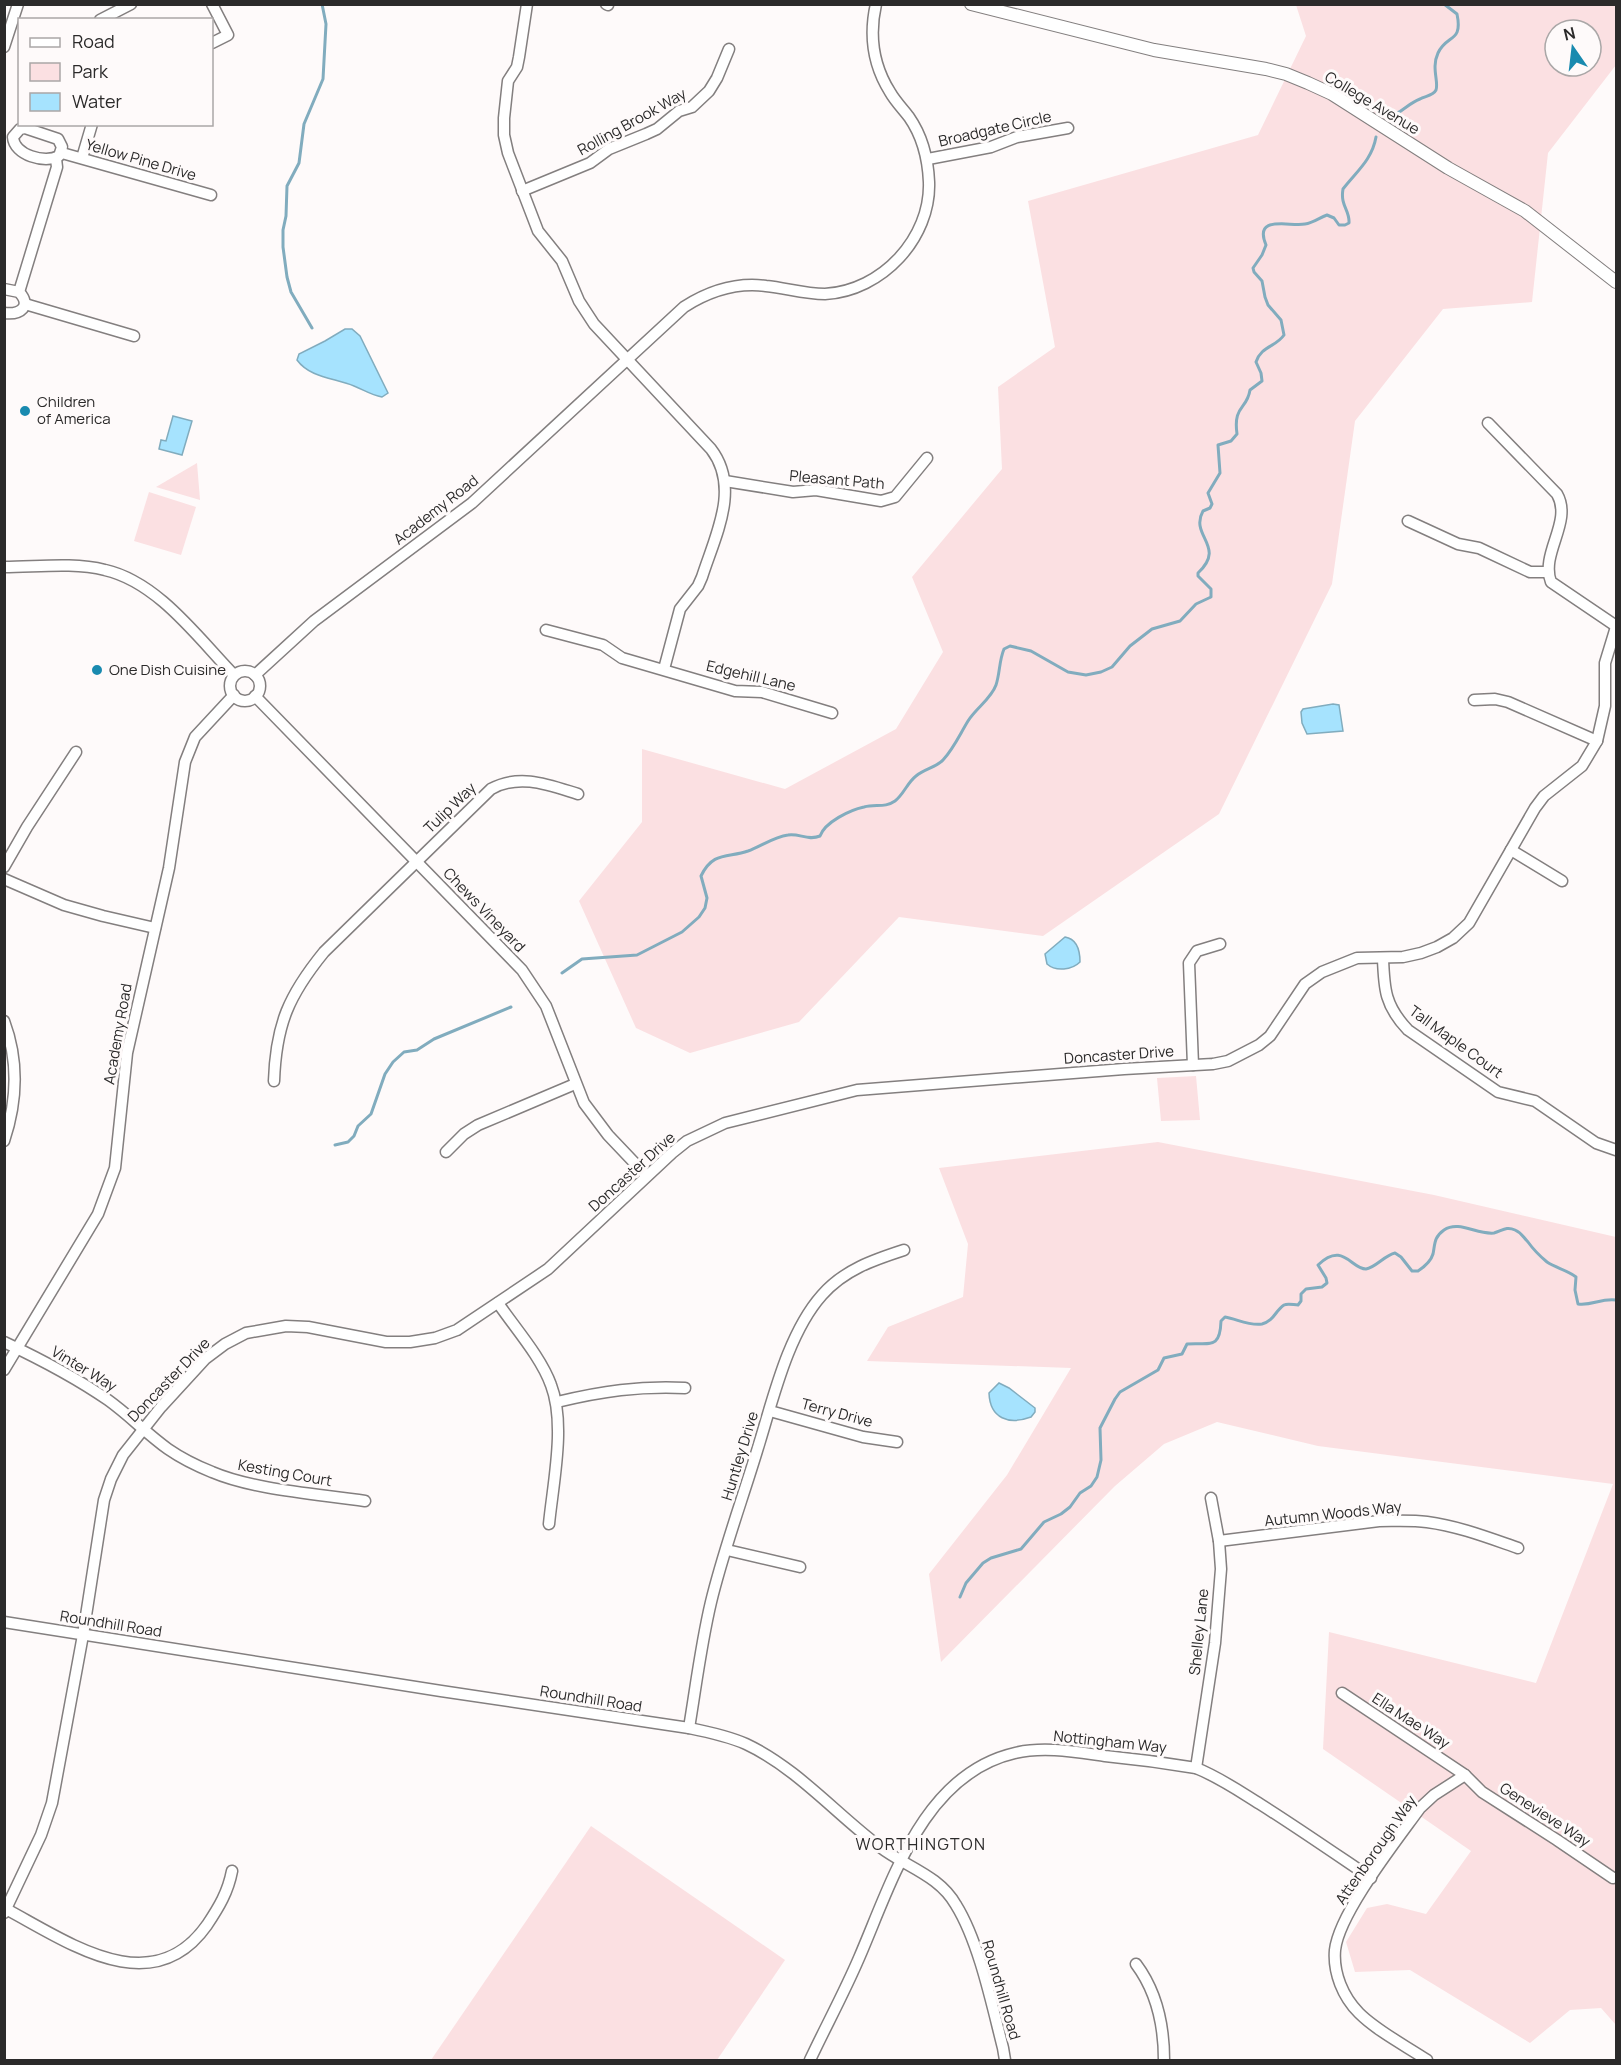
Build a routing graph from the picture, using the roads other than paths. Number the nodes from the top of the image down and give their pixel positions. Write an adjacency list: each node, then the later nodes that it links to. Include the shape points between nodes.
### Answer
1 (18, 4): 9 (street)
2 (131, 4): 7 (street)
3 (212, 4): 8 (street, via 228,35)
4 (527, 4): 17 (street, via 517,67 508,81 504,118 508,153)
5 (876, 4): 16 (street, via 872,41 880,74 916,129)
6 (971, 4): 19 (street, College Avenue, via 1154,50 1276,72 1308,83 1525,211)
7 (104, 18)
8 (213, 42)
9 (4, 47)
10 (729, 49): 17 (street, Rolling Brook Way, via 709,91 692,107 679,111 657,129 609,149 596,160)
11 (91, 126): 15 (street)
12 (1068, 128): 16 (street, Broadgate Circle)
13 (15, 131): 14 (street, Yellow Pine Drive, via 15,146 22,152 46,160); 14 (street, Yellow Pine Drive, via 29,129 58,139)
14 (59, 156): 15 (street, Yellow Pine Drive); 21 (street)
15 (82, 158): 18 (street, Yellow Pine Drive)
16 (928, 159): 25 (street, Academy Road, via 927,207 920,226 899,259 879,275 856,287 826,294 745,285 714,291 684,307)
17 (522, 191): 25 (street, via 538,231 562,261 586,314)
18 (211, 195)
19 (1617, 282)
20 (4, 289): 21 (street)
21 (19, 292): 22 (street)
22 (25, 304): 23 (street, via 16,314); 24 (street)
23 (4, 313)
24 (134, 336)
25 (628, 359): 28 (street, via 718,457); 36 (street, Academy Road, via 472,503 315,621)
26 (1488, 423): 31 (street, via 1561,500 1562,512)
27 (927, 458): 28 (street, Pleasant Path, via 895,497 880,501)
28 (725, 481): 34 (street, via 724,507 702,577 680,609)
29 (1408, 520): 31 (street, via 1530,572)
30 (4, 567): 35 (street, via 90,567 130,579 152,591)
31 (1547, 572): 32 (street, via 1556,587)
32 (1617, 626): 41 (street, Doncaster Drive, via 1605,663 1605,706)
33 (546, 630): 34 (street, Edgehill Lane, via 603,645 622,658)
34 (663, 669): 40 (street, Edgehill Lane, via 735,691 762,692)
35 (234, 675): 36 (street, via 247,671); 37 (street, via 230,683)
36 (255, 675): 38 (street, via 259,688)
37 (234, 695): 38 (street, via 246,700); 49 (street, Academy Road, via 205,725 185,762 169,868)
38 (255, 696): 45 (street, Chews Vineyard)
39 (1474, 700): 41 (street, via 1508,702)
40 (832, 713)
41 (1597, 741): 44 (street, Doncaster Drive, via 1582,766 1534,807)
42 (76, 752): 46 (street)
43 (578, 794): 45 (street, Tulip Way, via 526,780 502,783 491,789)
44 (1511, 850): 48 (street); 51 (street, Doncaster Drive, via 1478,910 1453,938 1421,953)
45 (417, 862): 54 (street, Tulip Way, via 324,952 302,981 280,1028); 55 (street, Chews Vineyard, via 512,959 535,988 556,1028)
46 (4, 867)
47 (4, 879): 49 (street, via 64,905)
48 (1562, 881)
49 (155, 928): 63 (street, Academy Road, via 128,1053 115,1168 108,1192)
50 (1220, 944): 53 (street, via 1197,951 1189,963)
51 (1383, 958): 53 (street, Doncaster Drive, via 1357,958 1322,972 1305,984 1259,1046 1228,1061); 57 (street, Tall Maple Court, via 1387,1000 1408,1030 1498,1092 1535,1101 1596,1143)
52 (4, 1022): 56 (street, via 15,1083)
53 (1194, 1065): 59 (street, Doncaster Drive, via 879,1088 832,1095 725,1123 687,1141)
54 (274, 1081)
55 (575, 1084): 58 (street, via 478,1125); 59 (street, Chews Vineyard, via 594,1117)
56 (4, 1141)
57 (1617, 1150)
58 (446, 1152)
59 (646, 1175): 61 (street, Doncaster Drive, via 569,1251)
60 (904, 1250): 67 (street, Huntley Drive, via 853,1269 821,1296 796,1336)
61 (498, 1303): 66 (street, via 542,1367); 68 (street, Doncaster Drive, via 458,1330 410,1342 386,1342 308,1327 286,1326 246,1333 206,1359)
62 (4, 1342): 63 (street, Vinter Way)
63 (18, 1348): 64 (street, Academy Road); 68 (street, Vinter Way, via 84,1384)
64 (4, 1370)
65 (685, 1388): 66 (street, via 621,1389)
66 (557, 1402): 72 (street)
67 (770, 1411): 69 (street, Terry Drive, via 863,1437); 75 (street, Huntley Drive)
68 (142, 1429): 71 (street, Kesting Court, via 190,1462 234,1480); 78 (street, Doncaster Drive, via 123,1455 104,1500)
69 (897, 1442)
70 (1211, 1498): 73 (street, Shelley Lane)
71 (365, 1501)
72 (549, 1524)
73 (1219, 1541): 74 (street, Autumn Woods Way, via 1404,1521 1448,1526); 81 (street, Shelley Lane, via 1221,1569 1215,1642)
74 (1518, 1548)
75 (727, 1550): 76 (street); 80 (street, Huntley Drive, via 704,1634)
76 (800, 1567)
77 (4, 1622): 78 (street, Roundhill Road)
78 (83, 1635): 80 (street, Roundhill Road); 87 (street, Doncaster Drive, via 52,1803)
79 (1342, 1693): 82 (street, Ella Mae Way)
80 (689, 1728): 83 (street, Roundhill Road, via 730,1737 767,1756)
81 (1196, 1768): 83 (street, Nottingham Way, via 1063,1751 1017,1752 969,1773 946,1792); 85 (street, Nottingham Way, via 1239,1791)
82 (1465, 1775): 85 (street, Attenborough Way, via 1420,1808); 86 (street, Genevieve Way, via 1482,1792)
83 (901, 1861): 89 (street, Nottingham Way); 90 (street, Roundhill Road, via 936,1881 957,1905 979,1961)
84 (232, 1871): 87 (street, via 224,1899 190,1944 177,1954 144,1964 91,1953)
85 (1371, 1878): 92 (street, Attenborough Way, via 1341,1930 1335,1963 1338,1977 1359,2013)
86 (1612, 1878)
87 (5, 1911)
88 (1136, 1964): 91 (street, via 1146,1976 1158,2007)
89 (810, 2061)
90 (1005, 2061)
91 (1164, 2061)
92 (1427, 2061)

